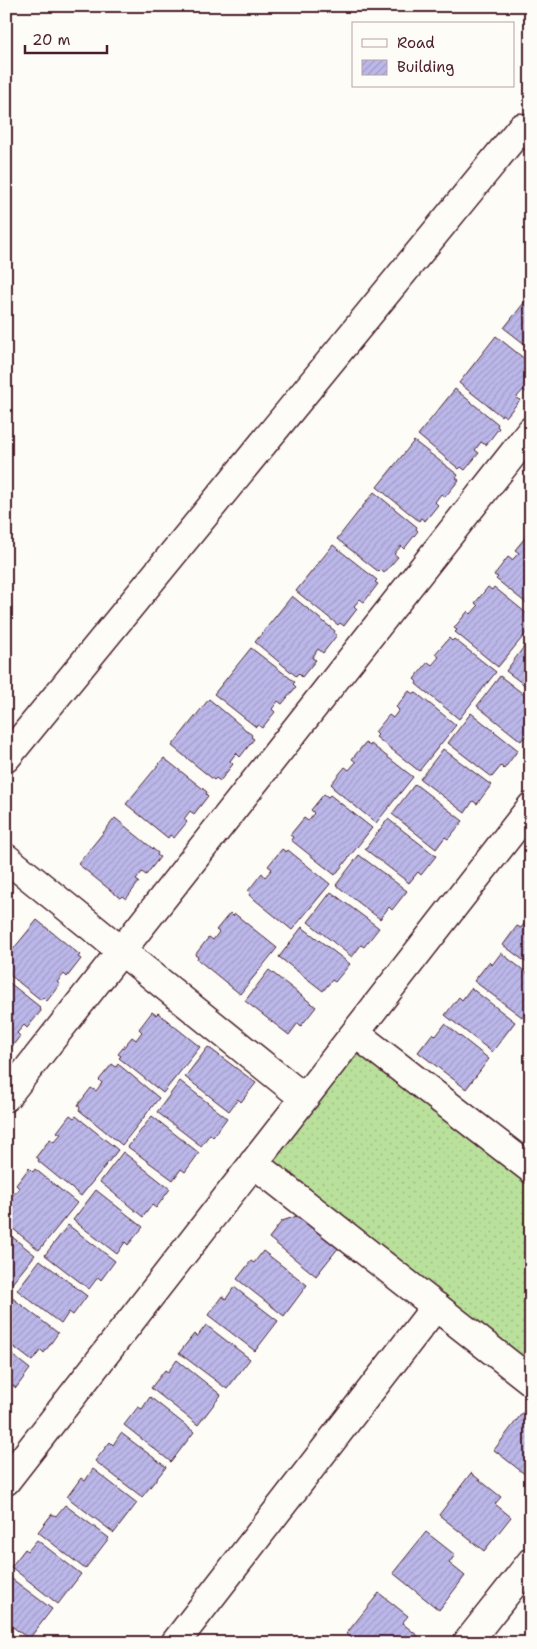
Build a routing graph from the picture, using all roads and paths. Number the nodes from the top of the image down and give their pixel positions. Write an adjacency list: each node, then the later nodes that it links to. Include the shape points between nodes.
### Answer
1 (531, 136): 3 (street, via 522,128)
2 (531, 431): 6 (street)
3 (6, 758)
4 (531, 807): 7 (street)
5 (6, 858): 6 (street)
6 (121, 951): 8 (street); 9 (street)
7 (355, 1033): 9 (street); 11 (street)
8 (6, 1097)
9 (304, 1098): 10 (street)
10 (253, 1163): 12 (street); 14 (street)
11 (531, 1169)
12 (436, 1306): 13 (street); 16 (street)
13 (531, 1381)
14 (6, 1481)
15 (531, 1562): 17 (street)
16 (175, 1643)
17 (468, 1643)

